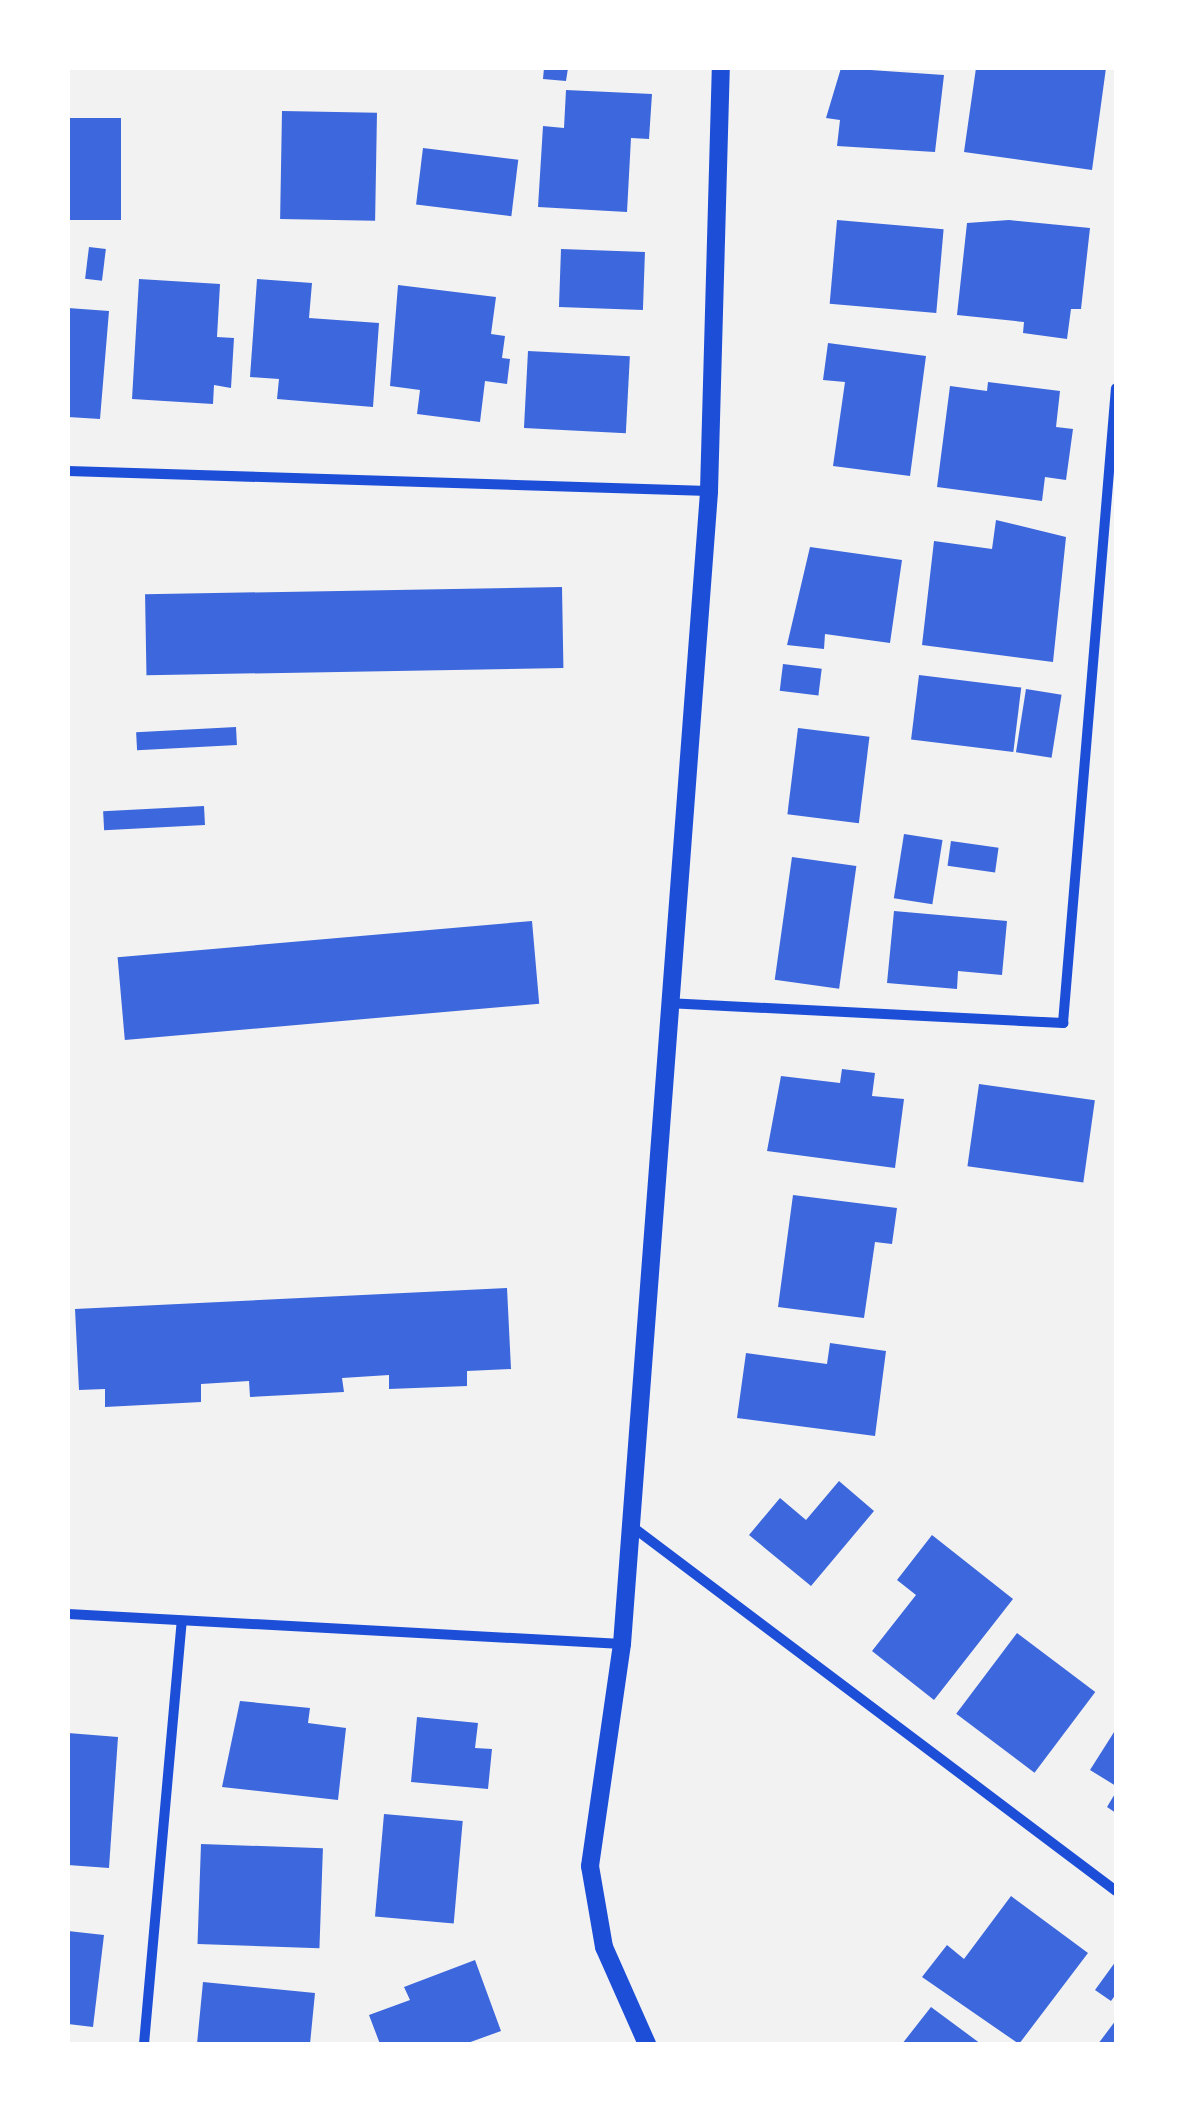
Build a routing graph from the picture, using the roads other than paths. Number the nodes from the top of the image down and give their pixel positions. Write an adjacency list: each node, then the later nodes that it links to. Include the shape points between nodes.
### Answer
1 (721, 68): 4 (street)
2 (1116, 388): 5 (street, via 1063,1024)
3 (68, 471): 4 (street)
4 (709, 490): 5 (street)
5 (667, 1003): 6 (street)
6 (625, 1521): 9 (street); 10 (street)
7 (68, 1614): 8 (street)
8 (182, 1622): 9 (street); 11 (street)
9 (622, 1644): 12 (street, via 590,1866 604,1947)
10 (1116, 1891)
11 (144, 2044)
12 (647, 2044)

